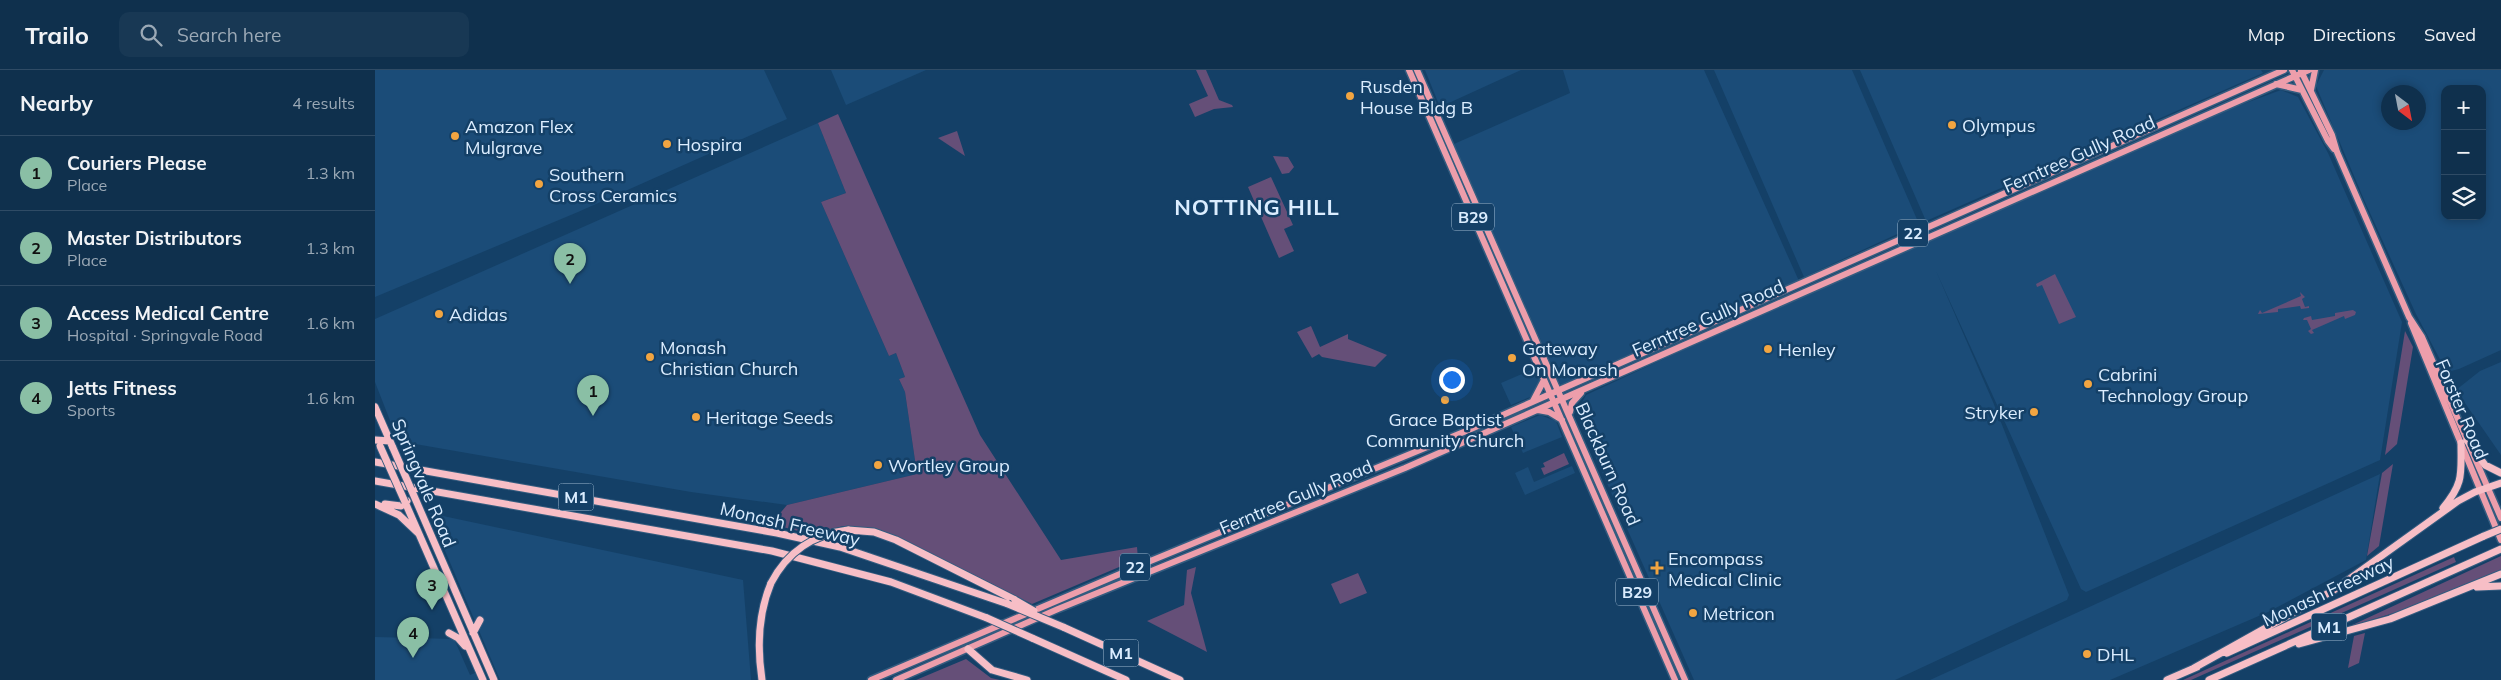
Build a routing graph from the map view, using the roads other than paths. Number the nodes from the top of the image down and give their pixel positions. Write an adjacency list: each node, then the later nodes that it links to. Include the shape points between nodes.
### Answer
1 (1409, 70): 13 (main road, Blackburn Road / B29)
2 (1417, 70): 14 (main road, Blackburn Road / B29)
3 (2284, 70): 10 (main road, Ferntree Gully Road / 22)
4 (2315, 70): 9 (main road)
5 (2304, 71): 6 (main road, Ferntree Gully Road / 22); 9 (main road, Forster Road)
6 (2293, 73): 7 (main road, Ferntree Gully Road / 22); 8 (main road, Forster Road)
7 (2275, 84): 8 (main road); 11 (main road, Ferntree Gully Road / 22)
8 (2302, 90): 12 (main road, Forster Road)
9 (2311, 90): 12 (main road, Forster Road)
10 (2141, 132): 11 (main road); 14 (main road, Ferntree Gully Road / 22)
11 (2146, 141): 15 (main road, Ferntree Gully Road / 22)
12 (2337, 152): 25 (main road, Forster Road, via 2409,317 2425,362)
13 (1544, 380): 16 (main road, Blackburn Road / B29); 18 (main road)
14 (1559, 390): 16 (main road, Ferntree Gully Road / 22); 17 (main road, Blackburn Road / B29)
15 (1583, 390): 17 (main road, Ferntree Gully Road / 22); 22 (main road, via 1572,403)
16 (1550, 394): 18 (main road, Ferntree Gully Road / 22); 19 (main road, Blackburn Road / B29)
17 (1563, 399): 19 (main road, Ferntree Gully Road / 22); 22 (main road, Blackburn Road / B29)
18 (1532, 402): 58 (main road, Ferntree Gully Road / 22)
19 (1555, 403): 21 (main road, Ferntree Gully Road / 22); 23 (main road, Blackburn Road / B29)
20 (375, 407): 26 (highway, Springvale Road)
21 (1538, 410): 23 (main road); 51 (main road, Ferntree Gully Road / 22)
22 (1570, 414): 41 (main road, Blackburn Road / B29)
23 (1562, 420): 43 (main road, Blackburn Road / B29)
24 (377, 439): 26 (highway); 35 (highway, Springvale Road, bridge)
25 (2464, 442): 28 (highway, via 2485,466); 31 (main road, Forster Road); 33 (main road, Forster Road); 36 (highway, via 2463,469 2458,488)
26 (391, 444): 32 (highway, Springvale Road, bridge)
27 (375, 462): 48 (highway, Monash Freeway / M1, bridge, via 840,547 1008,604)
28 (2501, 473)
29 (375, 481): 61 (highway, Monash Freeway / M1, bridge, via 772,551 891,582 987,618)
30 (2501, 483): 31 (highway)
31 (2487, 487): 33 (highway); 37 (main road, Forster Road)
32 (411, 489): 35 (highway); 50 (highway, Springvale Road)
33 (2479, 490): 36 (highway); 40 (main road, Forster Road)
34 (375, 503): 35 (highway, via 397,506); 39 (highway, via 399,514)
35 (406, 503): 39 (highway, Springvale Road)
36 (2437, 516): 54 (highway, via 2334,590)
37 (2501, 518)
38 (2501, 529): 54 (highway, Monash Freeway / M1, bridge)
39 (420, 535): 53 (highway, Springvale Road)
40 (2501, 540)
41 (1629, 548): 43 (main road); 64 (main road, Blackburn Road / B29)
42 (2501, 549): 52 (highway, Monash Freeway / M1)
43 (1620, 552): 63 (main road, Blackburn Road / B29)
44 (2501, 574): 46 (highway)
45 (2501, 586): 46 (highway)
46 (2462, 590): 52 (highway, via 2370,625)
47 (480, 620): 50 (highway)
48 (1063, 627): 57 (highway, bridge, via 889,537 848,530 827,534 805,544 787,560 771,583 760,627); 62 (highway, Monash Freeway / M1)
49 (449, 633): 53 (highway, via 459,638)
50 (473, 633): 56 (highway, Springvale Road)
51 (968, 649): 59 (main road, Ferntree Gully Road / 22); 60 (highway, via 992,670)
52 (2278, 650): 66 (highway, Monash Freeway / M1)
53 (472, 654): 55 (highway, Springvale Road)
54 (2194, 668): 65 (highway, Monash Freeway / M1)
55 (483, 680)
56 (494, 680)
57 (762, 680)
58 (871, 680)
59 (896, 680)
60 (1027, 680)
61 (1126, 680)
62 (1180, 680)
63 (1675, 680)
64 (1685, 680)
65 (2167, 680)
66 (2209, 680)

